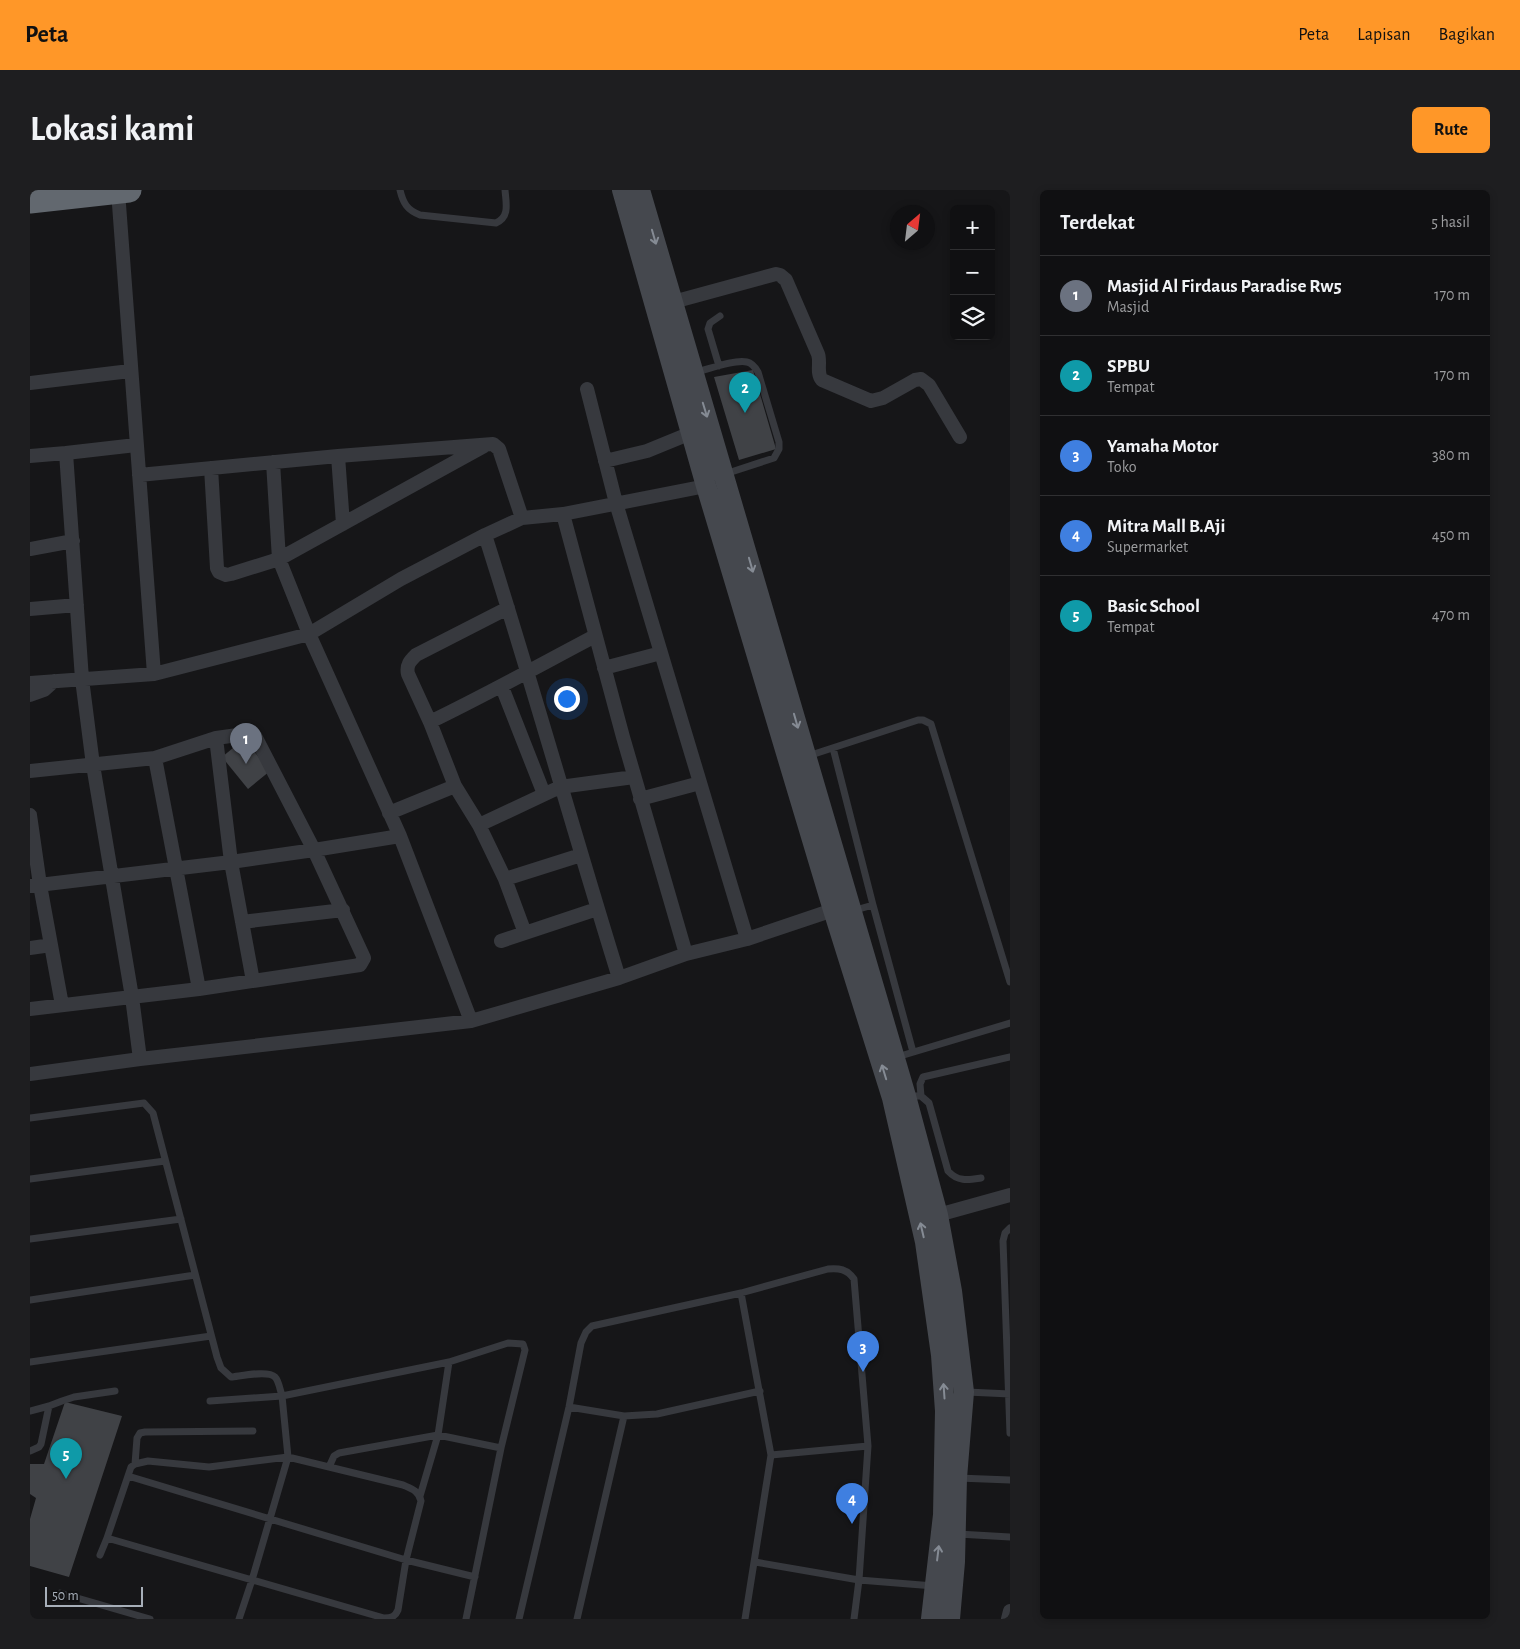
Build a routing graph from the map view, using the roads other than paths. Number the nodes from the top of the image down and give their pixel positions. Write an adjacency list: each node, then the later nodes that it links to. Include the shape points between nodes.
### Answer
1 (400, 190): 2 (lane, via 405,206 420,215 496,223 502,221 506,212)
2 (505, 190)
3 (622, 190): 9 (main road)
4 (640, 190): 7 (main road, one-way to 7)
5 (124, 191): 6 (highway); 11 (street)
6 (30, 201)
7 (673, 302): 9 (main road); 16 (street, via 780,275 786,280 818,354 819,377 822,380 871,401 921,379 929,385)
8 (720, 316): 10 (lane, via 710,323 708,329)
9 (675, 343): 12 (main road); 15 (main road)
10 (719, 366): 12 (lane); 25 (lane, via 739,361 756,368 779,442 774,458)
11 (130, 371): 13 (street); 18 (street)
12 (694, 373): 25 (main road, one-way to 25)
13 (30, 383)
14 (587, 389): 22 (street)
15 (691, 433): 22 (street, via 647,451); 27 (main road)
16 (960, 436)
17 (489, 444): 21 (street); 30 (street, via 500,448); 31 (street)
18 (136, 445): 19 (street); 26 (street)
19 (66, 453): 20 (street); 33 (street)
20 (30, 456)
21 (338, 456): 23 (street); 31 (street)
22 (605, 461): 28 (street)
23 (273, 462): 24 (street); 35 (street)
24 (211, 468): 26 (street); 35 (street, via 219,572 231,574)
25 (724, 474): 53 (main road, one-way to 53)
26 (139, 475): 44 (street)
27 (706, 486): 28 (street); 77 (main road)
28 (616, 503): 29 (street); 41 (street)
29 (563, 514): 30 (street); 40 (street)
30 (522, 518): 32 (street)
31 (342, 524): 35 (street)
32 (485, 535): 37 (street); 39 (street, via 401,579)
33 (73, 541): 34 (street); 36 (street)
34 (30, 549)
35 (279, 559): 39 (street)
36 (77, 605): 38 (street); 45 (street)
37 (508, 608): 43 (street); 50 (street, via 409,662 408,674)
38 (30, 609)
39 (309, 634): 44 (street); 63 (street)
40 (595, 636): 42 (street); 43 (street)
41 (661, 653): 42 (street); 58 (street)
42 (604, 668): 57 (street)
43 (528, 671): 48 (street); 60 (street)
44 (154, 674): 45 (street)
45 (82, 679): 46 (street); 55 (street)
46 (54, 680): 47 (street); 49 (street, via 44,690)
47 (30, 683)
48 (502, 687): 50 (street); 61 (street)
49 (30, 695)
50 (430, 722): 59 (street)
51 (216, 738): 54 (street); 67 (street, via 245,734 255,736); 69 (street)
52 (833, 748): 53 (lane); 74 (lane); 87 (lane, via 918,720 931,724)
53 (806, 756): 77 (main road)
54 (155, 758): 55 (street); 70 (street)
55 (93, 765): 56 (street); 71 (street)
56 (30, 771)
57 (634, 777): 60 (street); 62 (street)
58 (700, 783): 62 (street); 80 (street)
59 (455, 786): 63 (street); 65 (street)
60 (560, 787): 61 (street); 68 (street)
61 (544, 794): 65 (street)
62 (640, 799): 84 (street)
63 (389, 813): 66 (street)
64 (30, 815): 73 (street)
65 (478, 825): 72 (street)
66 (400, 836): 67 (street); 92 (street)
67 (314, 850): 69 (street); 76 (street)
68 (581, 855): 72 (street); 75 (street)
69 (231, 862): 70 (street); 78 (street)
70 (175, 869): 71 (street); 88 (street)
71 (111, 877): 73 (street); 89 (street)
72 (505, 880): 79 (street)
73 (35, 886): 82 (street)
74 (873, 905): 77 (lane); 94 (lane)
75 (597, 908): 79 (street); 85 (street)
76 (342, 910): 78 (street); 86 (street, via 363,954 360,965)
77 (842, 910): 80 (street); 94 (main road); 98 (main road, one-way to 77)
78 (242, 922): 86 (street)
79 (525, 933): 81 (street)
80 (747, 939): 84 (street)
81 (501, 941)
82 (50, 945): 83 (street); 90 (street)
83 (30, 948)
84 (686, 954): 85 (street)
85 (619, 978): 92 (street)
86 (253, 981): 88 (street)
87 (1010, 982)
88 (199, 989): 89 (street)
89 (132, 997): 90 (street); 96 (street)
90 (62, 1005): 91 (street)
91 (30, 1009)
92 (471, 1021): 96 (street)
93 (1010, 1023): 94 (lane)
94 (904, 1055): 98 (main road)
95 (1010, 1057): 98 (lane, via 923,1077)
96 (140, 1059): 97 (street)
97 (30, 1074)
98 (906, 1097): 101 (lane, via 929,1104 948,1171 963,1180); 104 (main road); 113 (main road, one-way to 98, via 924,1242)
99 (30, 1118): 100 (lane, via 144,1103 153,1113)
100 (165, 1161): 102 (lane); 105 (lane)
101 (981, 1178)
102 (30, 1179)
103 (1010, 1195): 104 (street)
104 (938, 1215): 113 (main road, via 952,1292)
105 (180, 1219): 107 (lane); 108 (lane)
106 (1010, 1228): 109 (lane, via 1004,1233 1003,1241)
107 (30, 1239)
108 (195, 1276): 111 (lane); 112 (lane)
109 (1007, 1292): 119 (lane)
110 (741, 1293): 116 (lane); 123 (lane, via 592,1326 581,1343); 129 (lane, via 828,1269 850,1273 854,1279)
111 (30, 1300)
112 (211, 1336): 114 (lane); 120 (lane, via 221,1368 227,1374 231,1377 274,1375)
113 (950, 1354): 118 (main road); 150 (main road, one-way to 113, via 943,1515 945,1411)
114 (30, 1362)
115 (449, 1362): 120 (lane); 128 (lane); 130 (lane, via 508,1343 523,1344 525,1350)
116 (760, 1391): 125 (lane, via 657,1414); 132 (lane)
117 (116, 1392): 122 (lane, via 62,1400)
118 (964, 1392): 119 (lane); 137 (main road)
119 (1009, 1394): 127 (lane)
120 (282, 1396): 121 (lane); 133 (lane)
121 (210, 1401)
122 (50, 1406): 124 (lane); 131 (lane, via 41,1444)
123 (569, 1407): 125 (lane); 156 (lane)
124 (30, 1411)
125 (624, 1416): 157 (lane)
126 (253, 1431): 134 (lane, via 140,1433)
127 (1010, 1433)
128 (438, 1435): 130 (lane); 135 (lane, via 338,1453); 139 (lane)
129 (868, 1446): 132 (lane); 149 (lane)
130 (501, 1448): 147 (lane)
131 (30, 1451)
132 (771, 1456): 146 (lane)
133 (288, 1458): 134 (lane, via 209,1467 148,1461); 135 (lane); 140 (lane)
134 (135, 1464): 136 (lane)
135 (330, 1467): 139 (lane, via 403,1485)
136 (128, 1476): 140 (lane); 143 (lane)
137 (957, 1478): 138 (lane); 141 (main road)
138 (1010, 1480)
139 (420, 1496): 145 (lane)
140 (270, 1520): 145 (lane); 148 (lane)
141 (955, 1534): 142 (lane); 161 (main road)
142 (1010, 1537)
143 (107, 1538): 144 (lane); 148 (lane)
144 (100, 1555)
145 (406, 1560): 147 (lane); 148 (lane, via 398,1610 390,1618)
146 (755, 1562): 149 (lane); 158 (lane)
147 (475, 1577): 155 (lane)
148 (252, 1580): 154 (lane)
149 (859, 1580): 150 (lane); 159 (lane)
150 (934, 1586): 160 (main road)
151 (60, 1593): 153 (lane)
152 (1010, 1611): 162 (street)
153 (150, 1619)
154 (239, 1619)
155 (466, 1619)
156 (519, 1619)
157 (577, 1619)
158 (745, 1619)
159 (854, 1619)
160 (931, 1619)
161 (950, 1619)
162 (1008, 1619)

